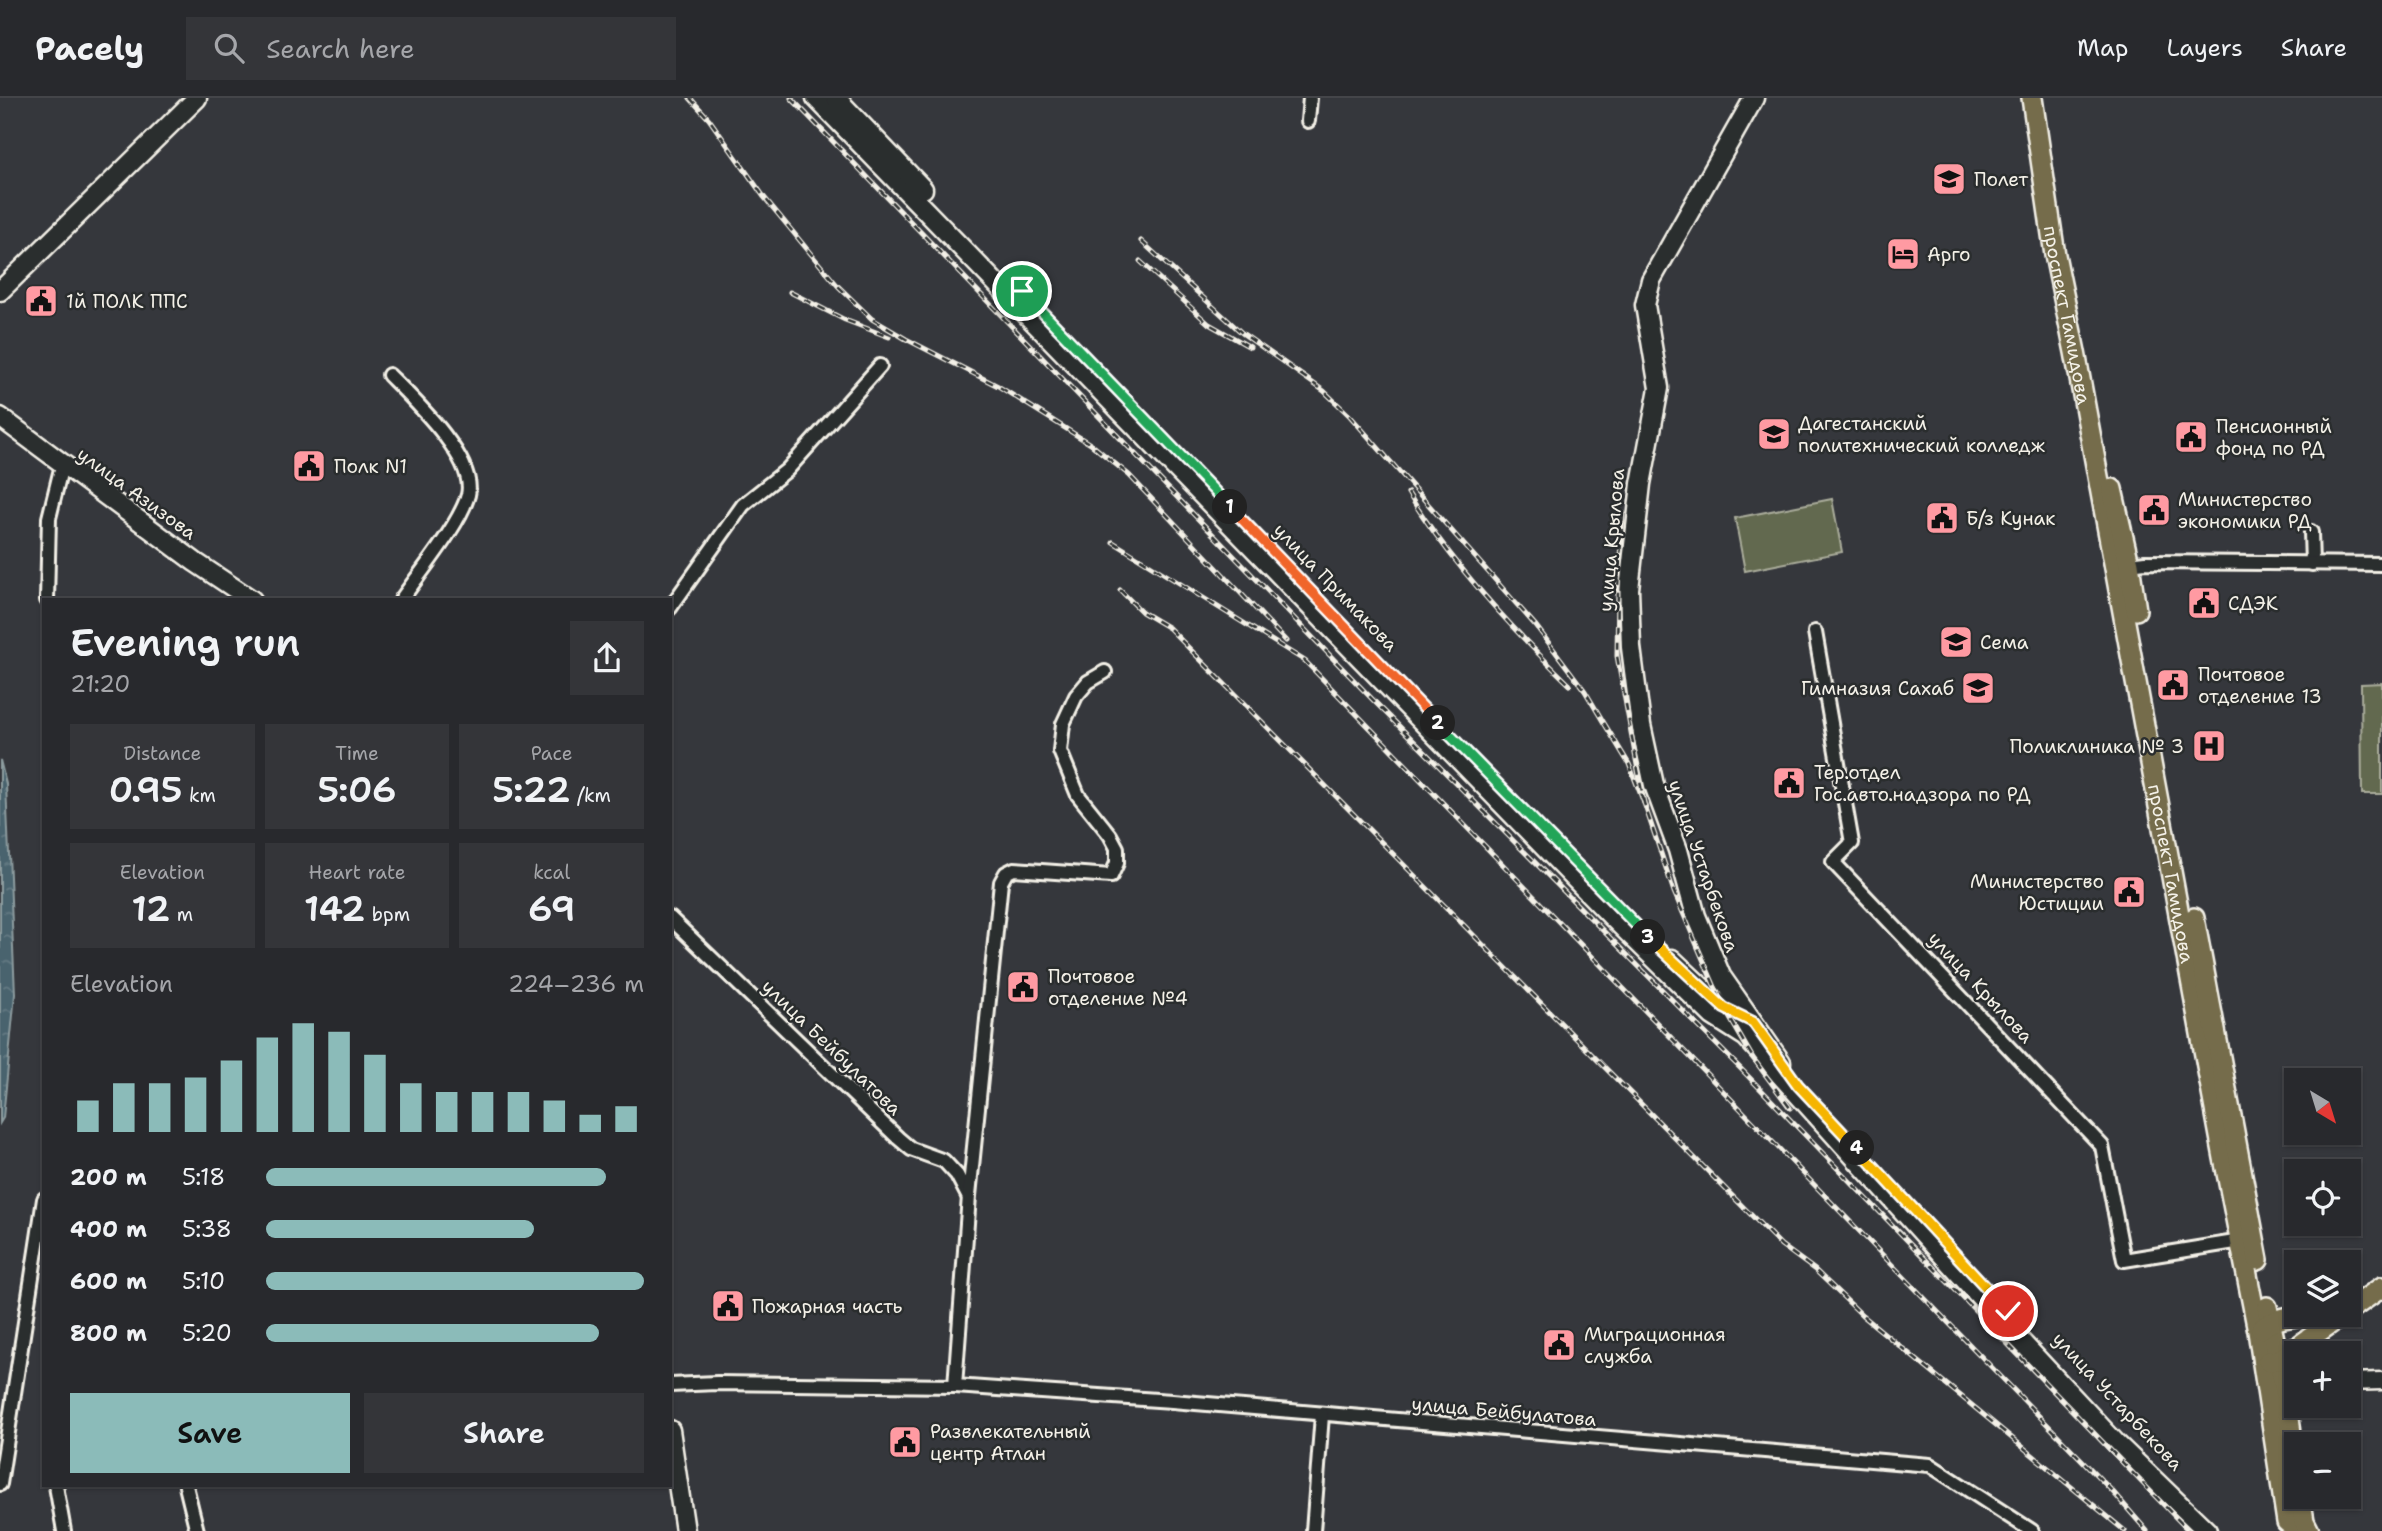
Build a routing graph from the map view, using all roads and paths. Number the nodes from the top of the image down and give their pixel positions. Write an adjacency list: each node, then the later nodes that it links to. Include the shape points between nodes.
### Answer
1 (186, 98): 10 (main road)
2 (197, 98): 11 (main road)
3 (816, 98): 30 (main road, улица Примакова, via 1610,915 1713,1016)
4 (836, 98): 29 (main road, улица Примакова, via 1613,903)
5 (1310, 98): 9 (street)
6 (1752, 98): 29 (main road, улица Крылова, via 1640,286 1636,311 1651,396 1631,508 1624,589 1628,684 1650,788 1689,917); 30 (main road, улица Устарбекова, via 1647,292 1645,305 1659,388 1641,484 1629,589 1633,676 1654,785 1696,916)
7 (2032, 98): 20 (main road, проспект Гамидова, via 2055,255)
8 (2044, 98): 20 (main road, проспект Гамидова)
9 (1308, 121)
10 (0, 277)
11 (0, 291)
12 (880, 366): 25 (street, via 788,470 743,505)
13 (389, 375): 24 (street, via 446,436 468,486 457,519)
14 (0, 417): 23 (main road, улица Азизова)
15 (0, 428): 16 (main road, улица Азизова)
16 (60, 473): 21 (street, via 49,518); 22 (main road, улица Азизова)
17 (2311, 532): 18 (street)
18 (2312, 564): 19 (street); 20 (street, via 2145,562)
19 (2382, 564)
20 (2123, 570): 31 (main road, проспект Гамидова)
21 (47, 598)
22 (234, 598)
23 (249, 598)
24 (402, 598)
25 (672, 605)
26 (1815, 632): 34 (street, улица Крылова, via 1852,843 1833,862 2102,1146 2124,1260)
27 (1105, 672): 32 (street, via 1076,696 1063,724 1060,751 1078,795 1117,848 1117,863 1111,876 1014,869 1001,882)
28 (672, 920): 32 (street, улица Бейбулатова, via 911,1149 949,1165)
29 (1725, 1005): 30 (main road, улица Примакова)
30 (1742, 1031): 65 (main road, via 2116,1443); 66 (main road, улица Устарбекова, via 1798,1085 2164,1482)
31 (2231, 1156): 34 (main road, проспект Гамидова); 40 (main road, проспект Гамидова)
32 (969, 1196): 49 (street)
33 (42, 1212): 53 (street)
34 (2241, 1241): 40 (main road, проспект Гамидова)
35 (2382, 1280): 37 (main road)
36 (2382, 1287): 38 (main road)
37 (2361, 1298)
38 (2361, 1301)
39 (2284, 1317): 40 (main road)
40 (2264, 1327): 44 (main road, проспект Гамидова)
41 (2315, 1327): 43 (street)
42 (2325, 1327): 43 (main road)
43 (2313, 1336): 44 (main road)
44 (2271, 1361): 47 (main road, проспект Гамидова)
45 (2382, 1381): 46 (street)
46 (2361, 1382)
47 (2284, 1383)
48 (672, 1385): 49 (street, улица Бейбулатова)
49 (955, 1386): 50 (street, улица Бейбулатова)
50 (1322, 1415): 63 (street); 64 (street, улица Бейбулатова, via 1930,1465)
51 (2287, 1418): 58 (main road, проспект Гамидова)
52 (672, 1443): 62 (main road)
53 (0, 1483)
54 (56, 1487): 59 (street)
55 (187, 1487): 60 (street)
56 (668, 1487): 61 (main road)
57 (2302, 1509): 58 (main road, проспект Гамидова, via 2304,1521)
58 (2292, 1528)
59 (64, 1531)
60 (197, 1531)
61 (676, 1531)
62 (685, 1531)
63 (1313, 1531)
64 (2032, 1531)
65 (2207, 1531)
66 (2217, 1531)

